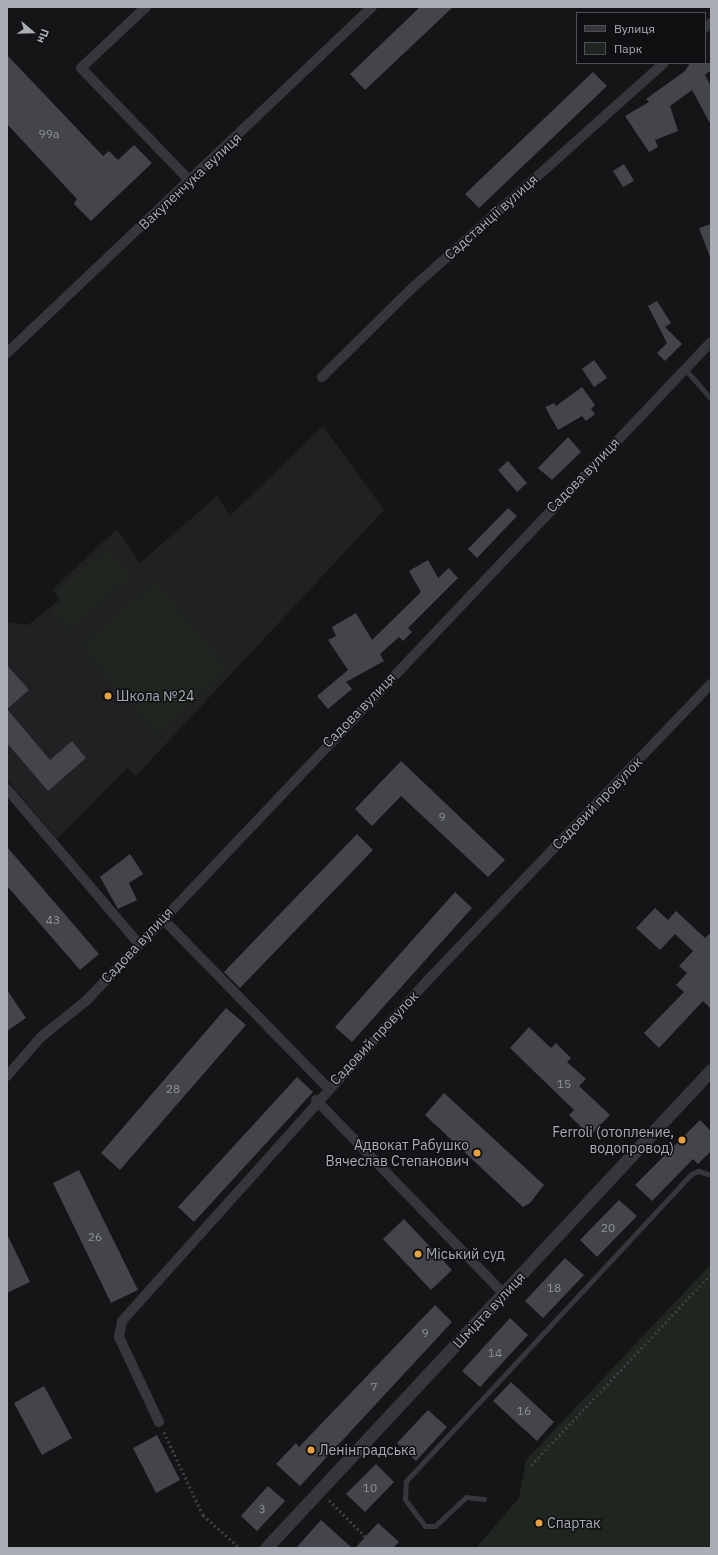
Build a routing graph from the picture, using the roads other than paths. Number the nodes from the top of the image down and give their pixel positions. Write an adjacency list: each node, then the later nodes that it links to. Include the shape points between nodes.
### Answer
1 (146, 7): 4 (street, via 81,68)
2 (372, 7): 4 (street, Вакуленчука вулиця)
3 (663, 64): 8 (street, Садстанції вулиця, via 421,280)
4 (191, 182): 6 (street, Вакуленчука вулиця)
5 (711, 342): 7 (street, Садова вулиця)
6 (7, 353)
7 (685, 368): 9 (lane); 12 (street, Садова вулиця)
8 (322, 377)
9 (711, 399)
10 (711, 684): 16 (street, Садовий провулок)
11 (7, 789): 13 (street)
12 (162, 918): 13 (street, Садова вулиця); 16 (street)
13 (138, 943): 15 (street, Садова вулиця, via 87,1000 41,1037)
14 (711, 1070): 19 (street, Шмідта вулиця)
15 (7, 1076)
16 (328, 1088): 17 (street, Садовий провулок)
17 (316, 1100): 19 (street); 20 (street, Садовий провулок, via 122,1321 119,1337)
18 (711, 1175): 21 (lane, via 698,1170 691,1174 406,1481 405,1499 425,1526 435,1526 466,1497)
19 (504, 1294): 22 (street, Шмідта вулиця)
20 (159, 1422)
21 (484, 1499)
22 (266, 1548)

